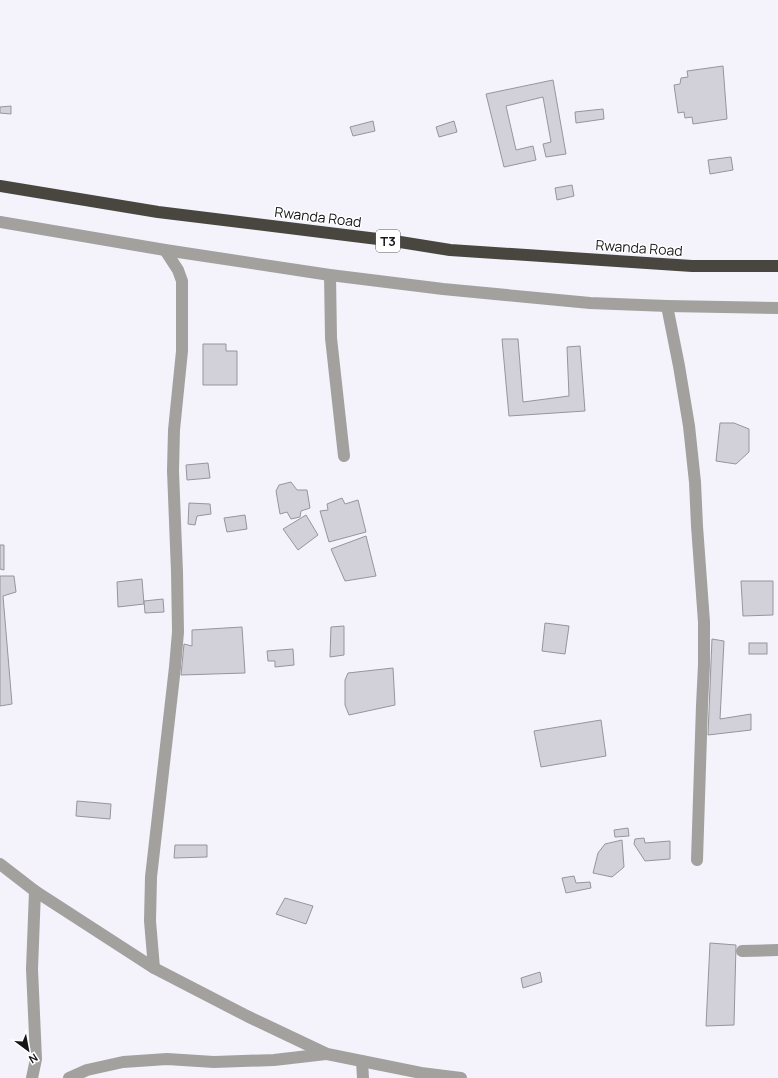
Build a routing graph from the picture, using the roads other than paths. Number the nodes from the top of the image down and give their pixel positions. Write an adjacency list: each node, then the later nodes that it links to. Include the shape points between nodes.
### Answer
1 (0, 186): 4 (highway, Rwanda Road / T3, via 158,212 450,250 692,266)
2 (0, 222): 3 (street)
3 (165, 250): 5 (street); 14 (street, via 182,281 182,351 174,430 173,471 178,632 151,877 150,921)
4 (778, 266)
5 (330, 275): 6 (street, via 450,290 590,303); 8 (street, via 331,338)
6 (667, 306): 7 (street); 9 (street, via 689,426 704,622)
7 (778, 308)
8 (344, 456)
9 (697, 860)
10 (0, 864): 11 (street)
11 (36, 891): 14 (street); 17 (street, via 32,969 36,1059)
12 (778, 950): 13 (street)
13 (742, 951)
14 (154, 968): 15 (street)
15 (327, 1054): 16 (street); 18 (street, via 274,1060 214,1062 167,1059 123,1062 87,1070)
16 (362, 1061): 19 (street); 20 (street)
17 (32, 1078)
18 (69, 1078)
19 (363, 1078)
20 (461, 1078)

